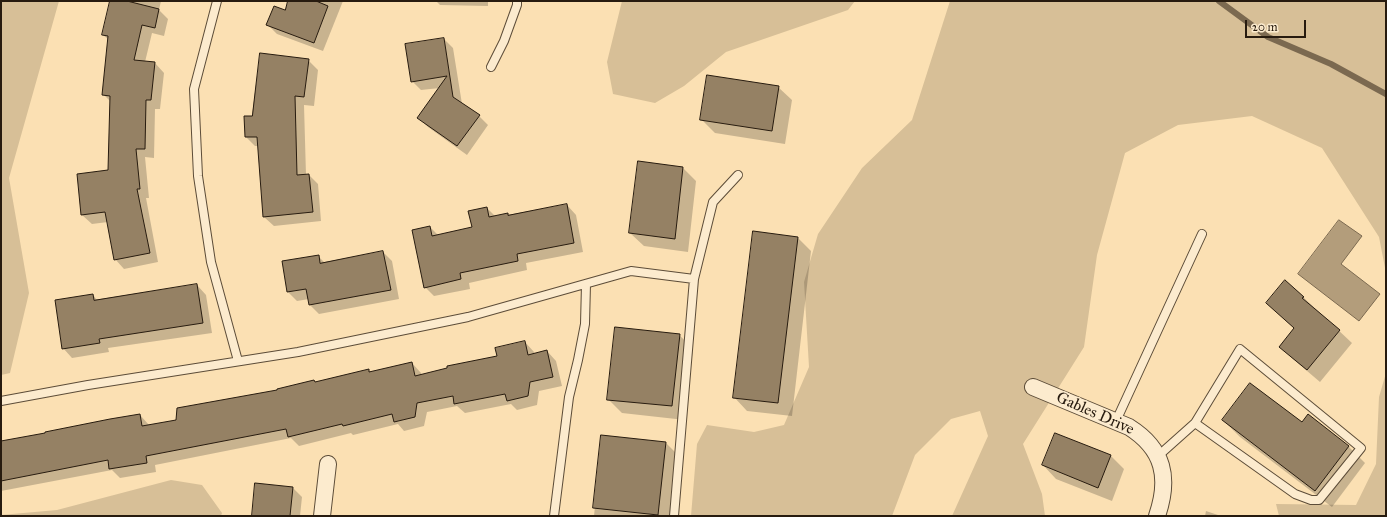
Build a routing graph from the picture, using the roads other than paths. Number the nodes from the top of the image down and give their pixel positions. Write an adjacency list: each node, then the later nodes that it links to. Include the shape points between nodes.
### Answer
1 (217, 1): 8 (lane, via 194,89 198,176 211,262)
2 (517, 1): 3 (lane, via 504,41)
3 (491, 67)
4 (738, 175): 6 (lane, via 714,202)
5 (1202, 234): 11 (lane)
6 (694, 279): 7 (lane, via 631,271); 17 (lane)
7 (586, 284): 8 (lane, via 468,317 298,352); 16 (lane, via 585,324 569,397)
8 (238, 361): 10 (lane)
9 (1033, 387): 11 (street, Gables Drive)
10 (1, 400)
11 (1116, 421): 13 (street, Gables Drive, via 1141,434)
12 (1195, 423): 12 (lane, via 1240,349 1361,448 1319,500 1311,500 1295,494); 13 (lane)
13 (1158, 456): 18 (street, Gables Drive, via 1165,483)
14 (328, 464): 15 (street)
15 (322, 516)
16 (554, 516)
17 (674, 516)
18 (1158, 516)

